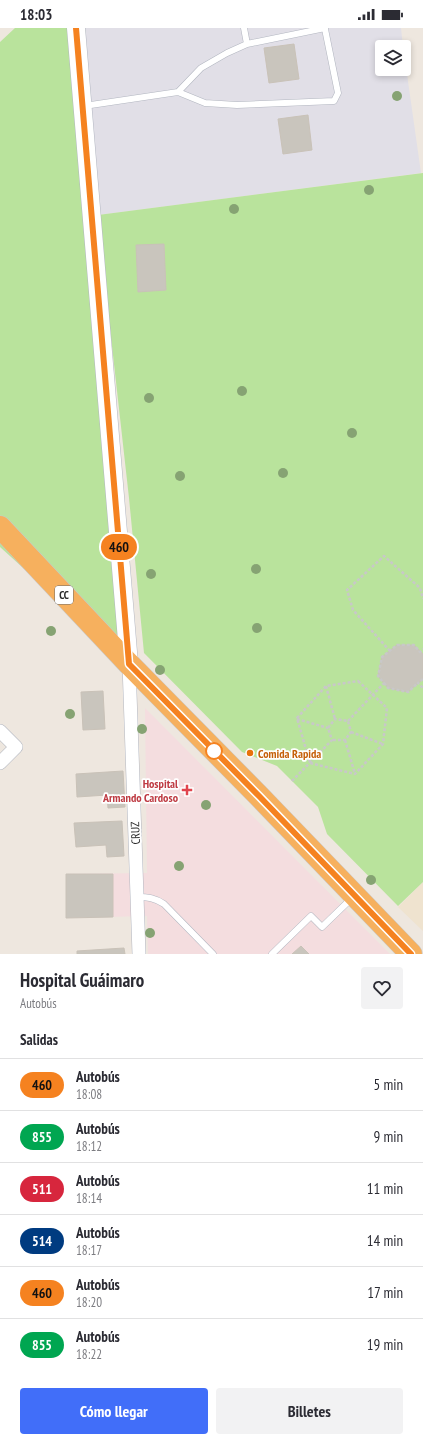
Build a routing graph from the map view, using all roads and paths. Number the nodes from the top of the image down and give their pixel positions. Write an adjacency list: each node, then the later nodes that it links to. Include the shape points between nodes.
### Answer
1 (76, 28): 6 (main road)
2 (244, 28): 4 (lane)
3 (325, 28): 4 (lane); 5 (lane, via 338,93 334,101 237,105 205,103)
4 (247, 44): 5 (lane, via 201,68)
5 (178, 92): 6 (lane)
6 (82, 106): 13 (main road)
7 (0, 527): 13 (highway, CC)
8 (421, 589): 9 (path); 11 (path, via 384,556 347,590 353,610)
9 (423, 599)
10 (422, 650): 11 (path, via 414,645 397,645); 12 (path)
11 (390, 651): 15 (path, via 382,657 378,676)
12 (423, 654)
13 (129, 664): 33 (highway, CC); 34 (street, CRUZ)
14 (423, 679): 16 (path)
15 (384, 683): 16 (path, via 388,688 408,692); 19 (path)
16 (418, 683): 18 (path)
17 (326, 686): 19 (path, via 358,681); 20 (path); 21 (path)
18 (423, 688)
19 (374, 695): 22 (path); 28 (path, via 387,708)
20 (296, 718): 23 (path); 30 (path)
21 (335, 719): 22 (path); 23 (path)
22 (348, 721): 25 (path)
23 (328, 728): 26 (path)
24 (0, 731): 29 (street, via 16,747)
25 (352, 732): 27 (path); 28 (path)
26 (332, 740): 27 (path); 30 (path)
27 (345, 740): 31 (path)
28 (384, 744): 31 (path)
29 (0, 763)
30 (310, 763): 31 (path); 32 (path)
31 (356, 774)
32 (292, 781)
33 (354, 896): 37 (lane, via 322,927 311,916); 38 (highway, CC)
34 (137, 897): 35 (street, CRUZ); 36 (lane, via 156,899 164,904)
35 (139, 954)
36 (213, 954)
37 (272, 954)
38 (411, 954)

